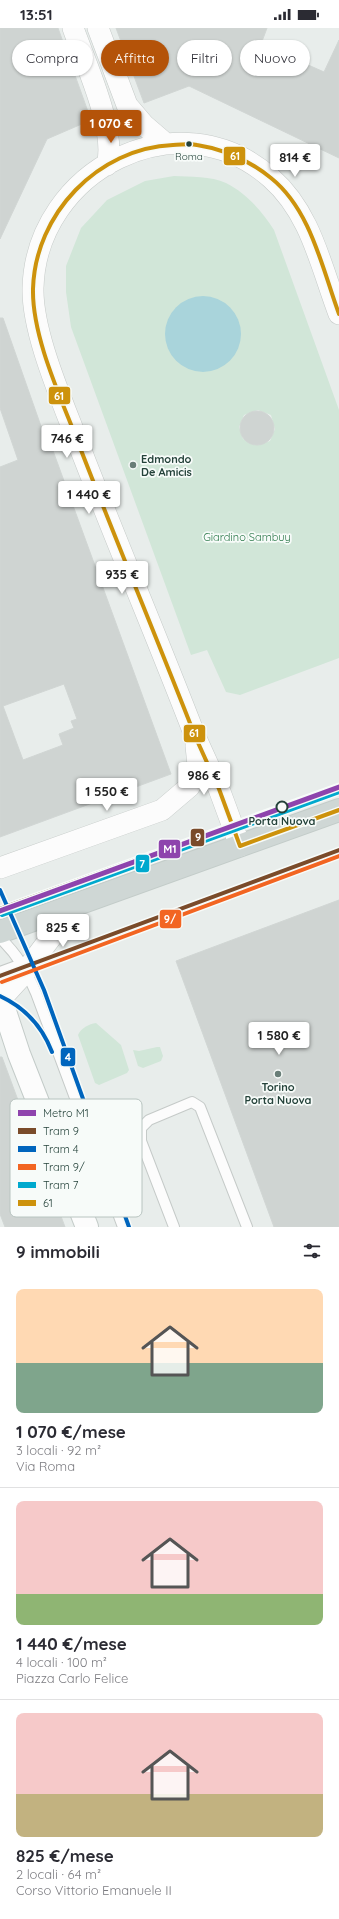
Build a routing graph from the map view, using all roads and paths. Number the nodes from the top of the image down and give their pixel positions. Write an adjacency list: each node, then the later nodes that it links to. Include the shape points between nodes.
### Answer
1 (74, 28): 4 (street, via 106,123 110,155)
2 (98, 28): 3 (street, via 127,105 144,125)
3 (165, 143): 4 (street, via 130,152); 5 (street, via 204,144 232,153 258,167 282,188 302,215)
4 (107, 165): 6 (street, via 78,186 55,215 35,264 34,307 63,403)
5 (339, 314)
6 (195, 736): 8 (street, via 219,789); 9 (street, via 198,765 196,776 189,786 162,810)
7 (339, 810): 8 (main road)
8 (240, 846): 10 (main road)
9 (0, 868)
10 (74, 907): 11 (main road); 13 (street)
11 (0, 932)
12 (0, 938): 13 (lane, via 13,950)
13 (24, 967): 14 (lane); 15 (street); 17 (lane)
14 (0, 972)
15 (0, 998): 16 (street)
16 (36, 1099)
17 (76, 1099)
18 (142, 1127): 25 (lane, via 149,1120 192,1102 200,1107)
19 (142, 1144): 24 (lane)
20 (83, 1217): 22 (street)
21 (119, 1217): 23 (lane)
22 (87, 1227)
23 (123, 1227)
24 (174, 1227)
25 (247, 1227)

